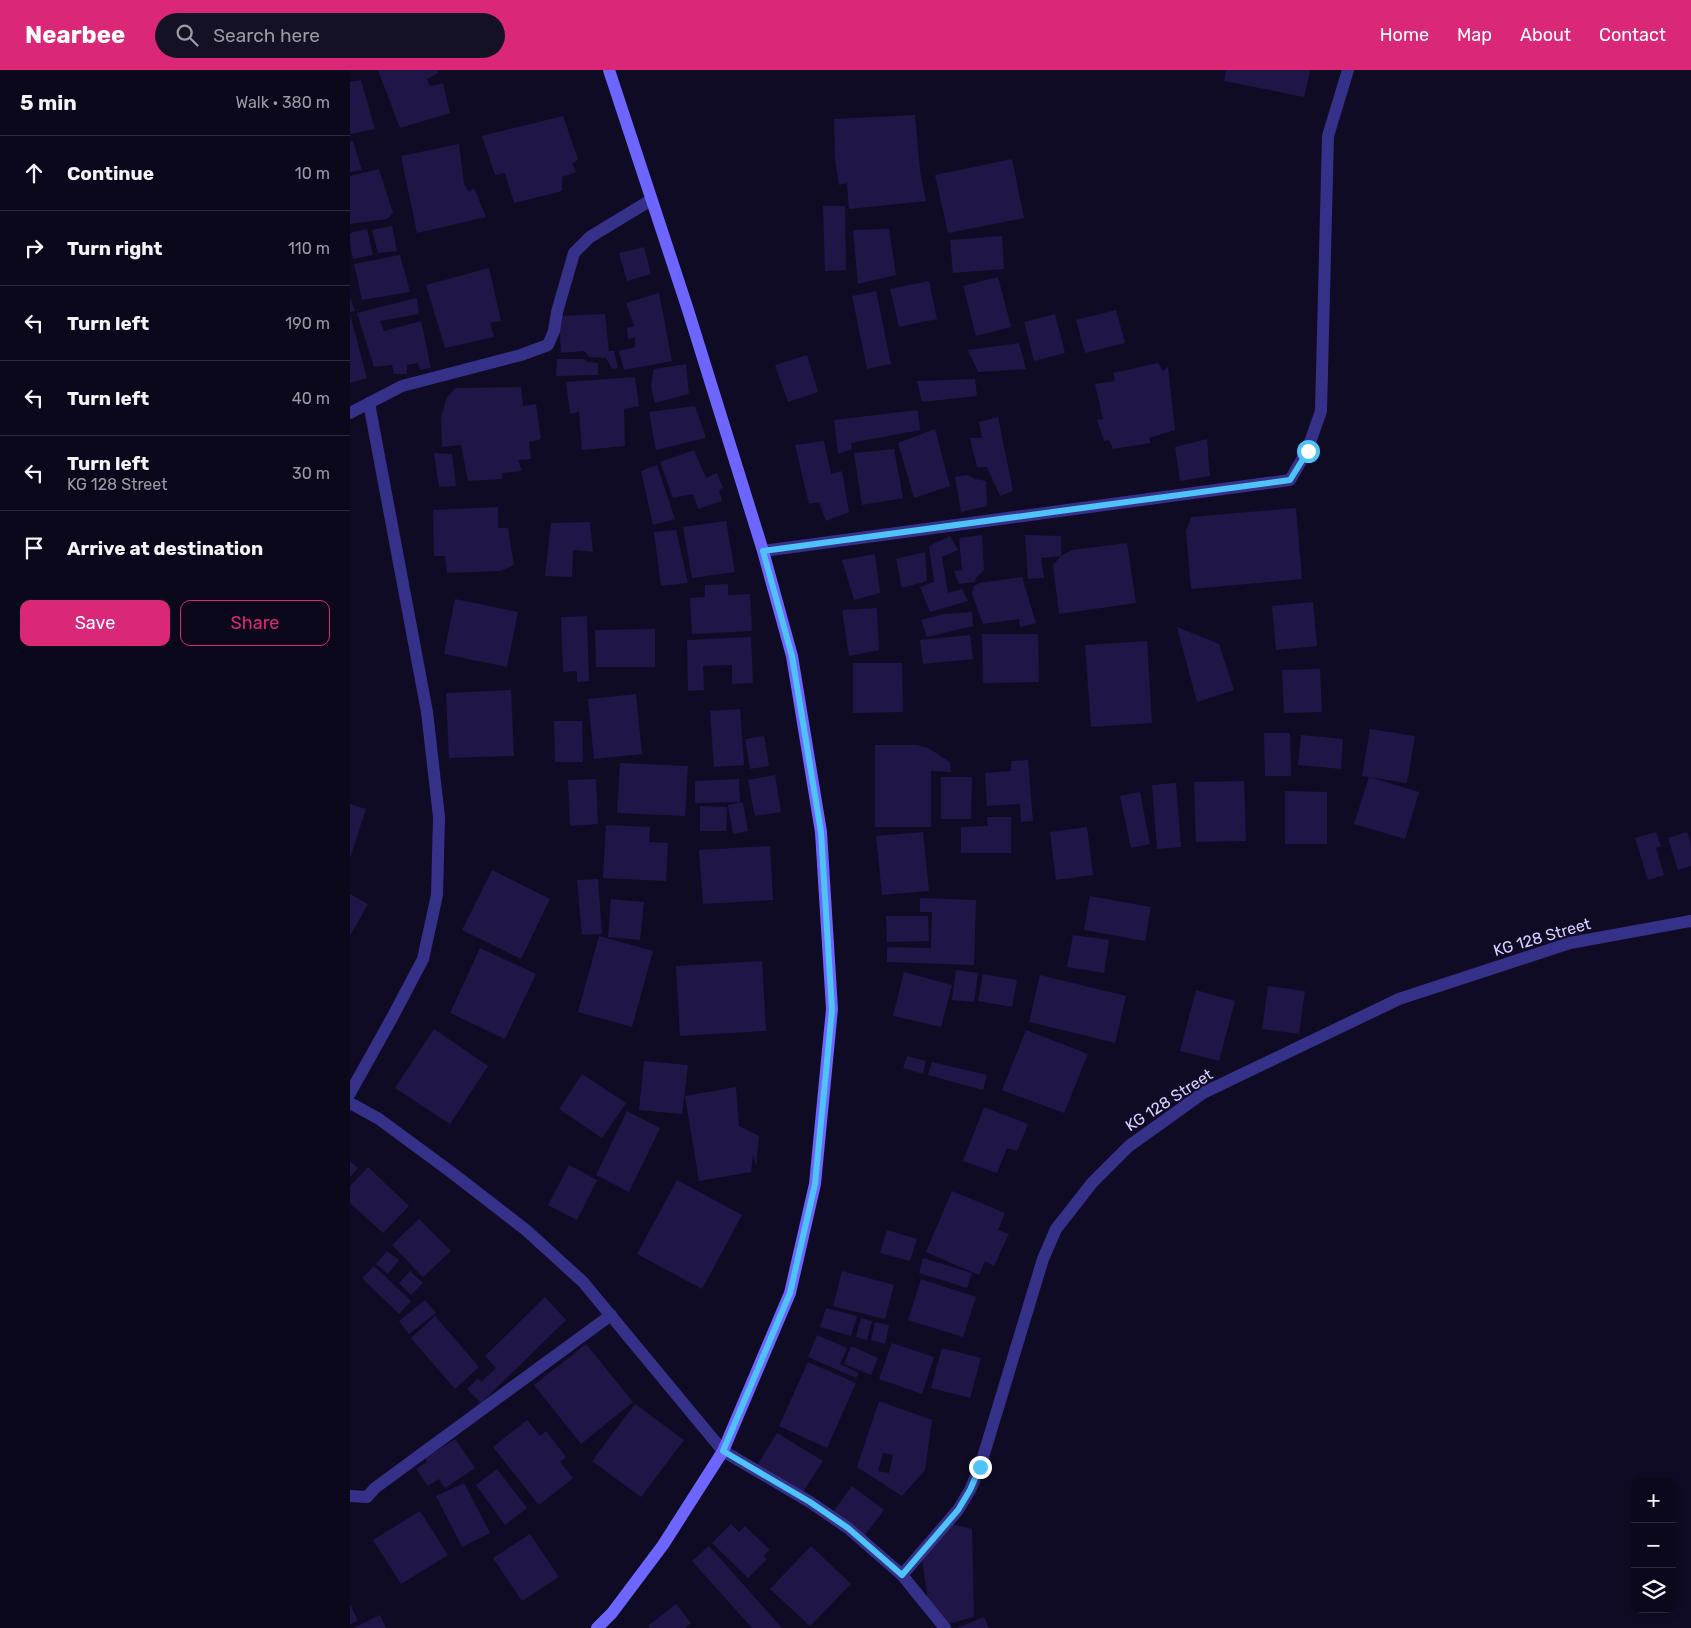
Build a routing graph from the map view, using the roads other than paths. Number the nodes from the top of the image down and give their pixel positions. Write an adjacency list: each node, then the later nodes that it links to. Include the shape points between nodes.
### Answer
1 (609, 70): 3 (main road)
2 (1348, 70): 6 (street, via 1328,136 1321,411 1308,451 1290,480)
3 (651, 200): 4 (street, via 590,237 574,253 548,345 522,355 402,386); 6 (main road)
4 (369, 403): 5 (street); 8 (street, via 427,712 439,817 437,895 423,959)
5 (350, 414)
6 (763, 551): 11 (main road, via 792,656 821,832 832,1010 815,1184 790,1293)
7 (1691, 921): 13 (street, KG 128 Street, via 1570,944 1398,999 1203,1093 1129,1146 1092,1183 1056,1229 1043,1259 980,1467 970,1490 958,1510)
8 (350, 1092)
9 (350, 1103): 10 (street, via 387,1125 526,1230 583,1282)
10 (611, 1315): 11 (street); 12 (street, via 367,1497)
11 (723, 1451): 13 (street, via 848,1528); 14 (main road, via 663,1545)
12 (350, 1496)
13 (902, 1575): 15 (street)
14 (598, 1628)
15 (945, 1628)

